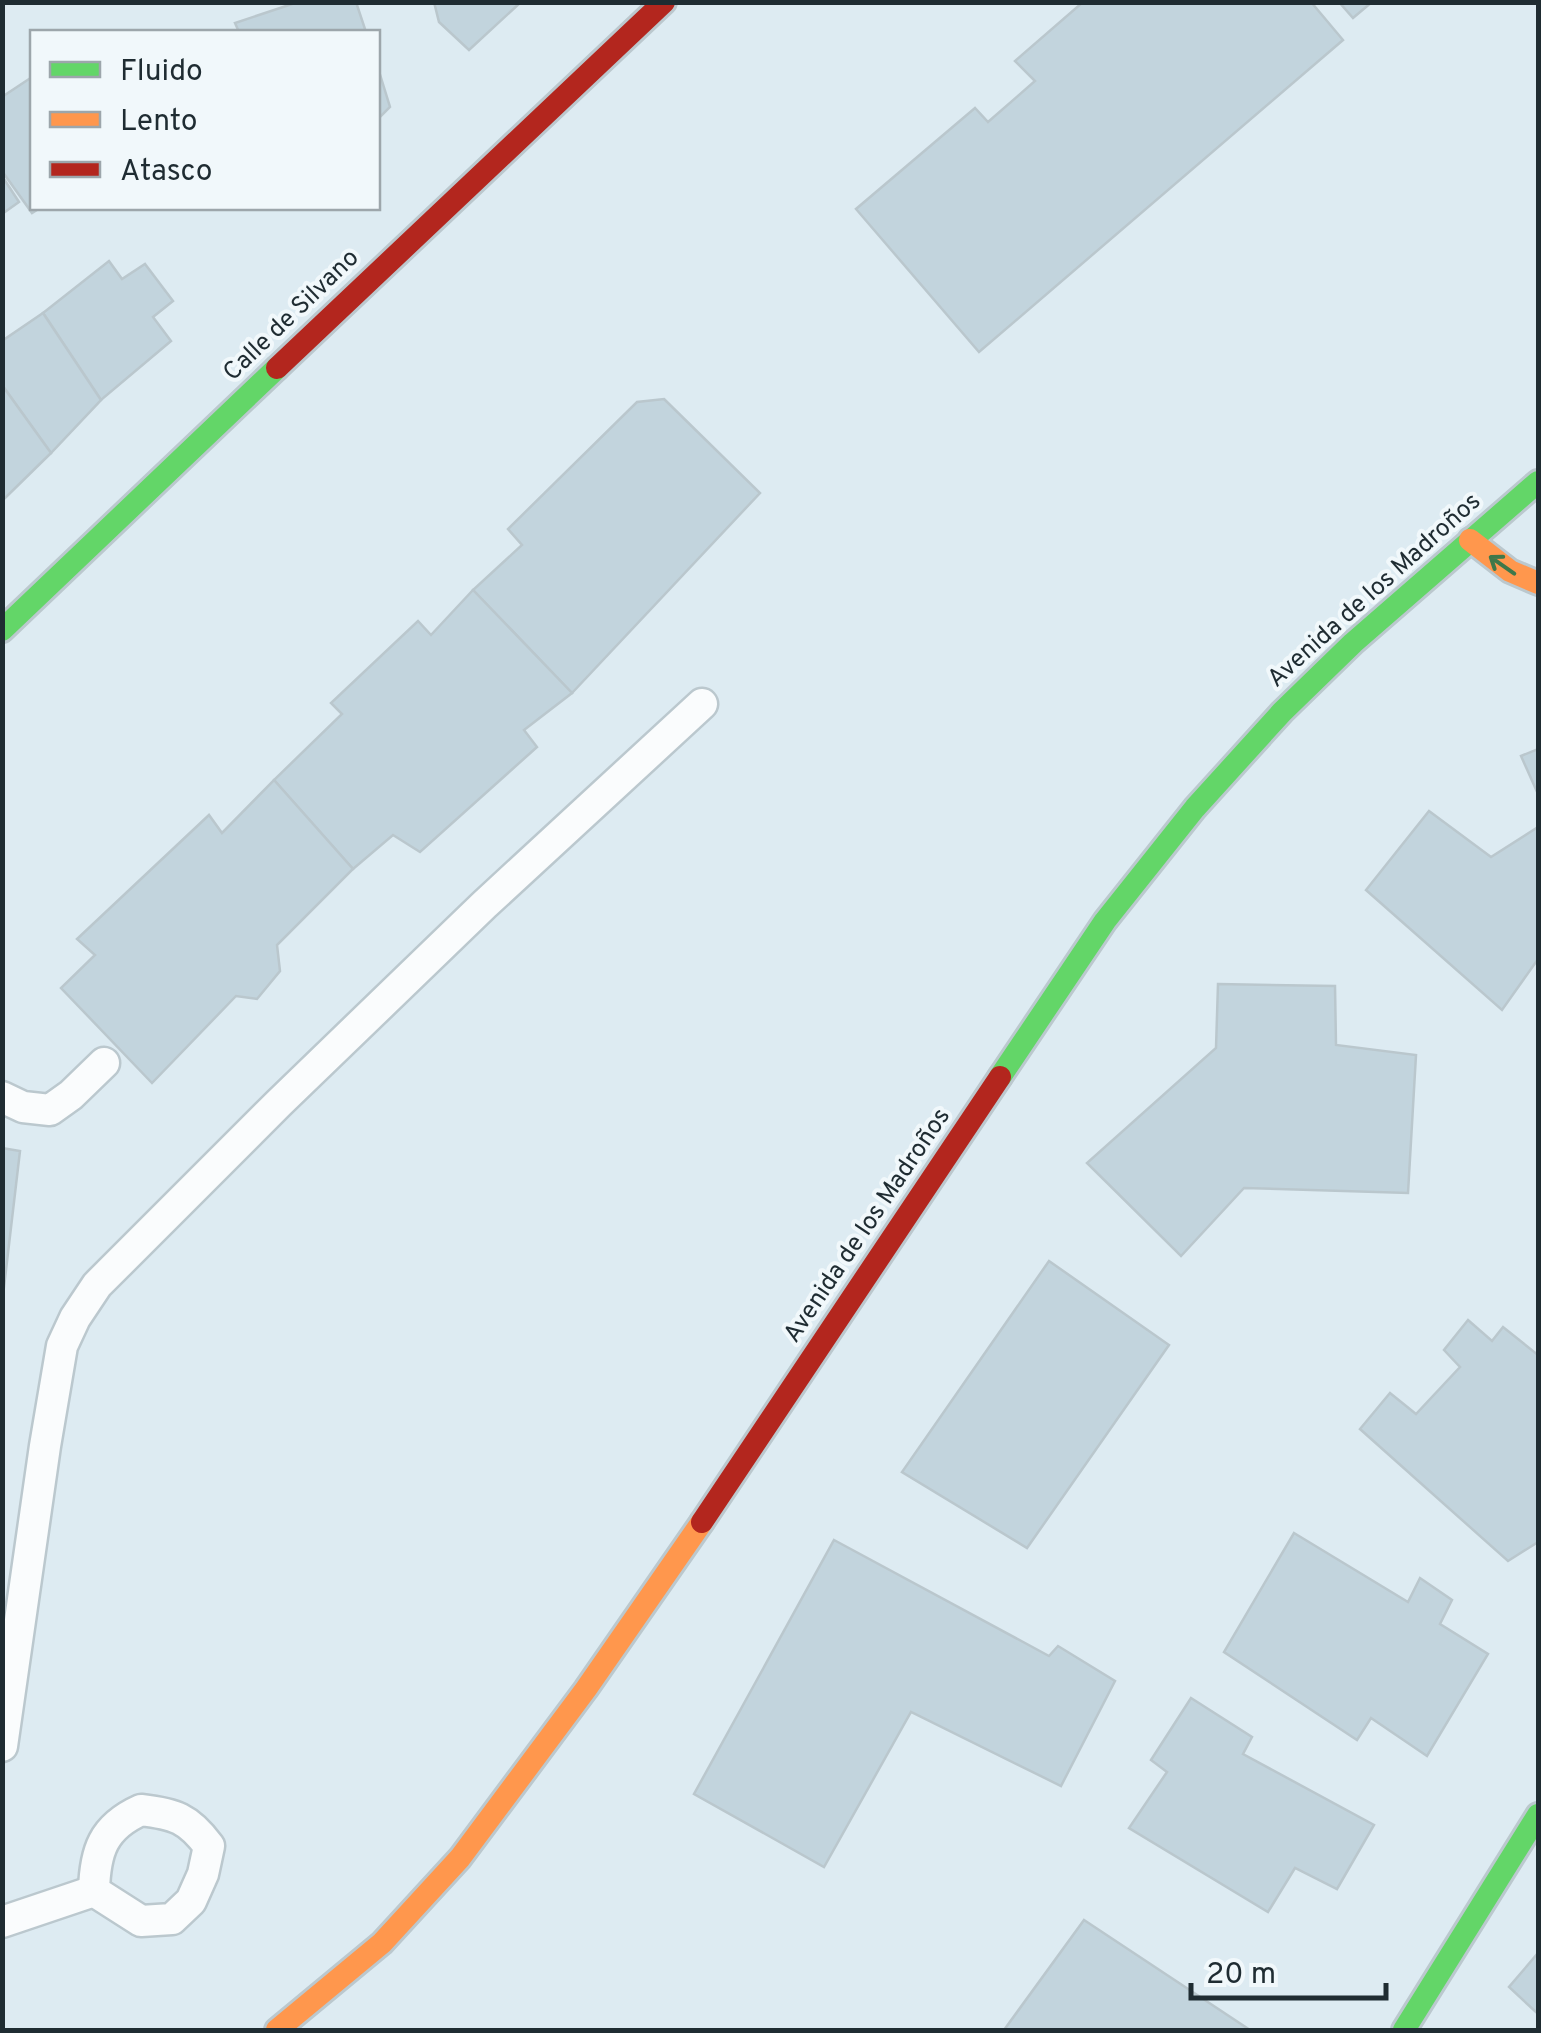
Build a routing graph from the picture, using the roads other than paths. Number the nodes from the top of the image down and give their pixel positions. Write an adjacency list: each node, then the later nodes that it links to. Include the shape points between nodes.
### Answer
1 (664, 2): 5 (street, Calle de Silvano)
2 (1538, 482): 3 (street, Avenida de los Madroños)
3 (1470, 540): 4 (street, one-way to 3); 13 (street, Avenida de los Madroños, via 1282,712 1184,822 1105,921 730,1482 472,1842 382,1943)
4 (1538, 583)
5 (2, 630)
6 (702, 704): 9 (lane, via 292,1090 97,1286 75,1318 62,1346)
7 (104, 1063): 8 (lane, via 50,1110)
8 (2, 1097)
9 (2, 1746)
10 (1538, 1816): 14 (street)
11 (94, 1891): 12 (lane)
12 (2, 1922)
13 (277, 2030)
14 (1404, 2030)

